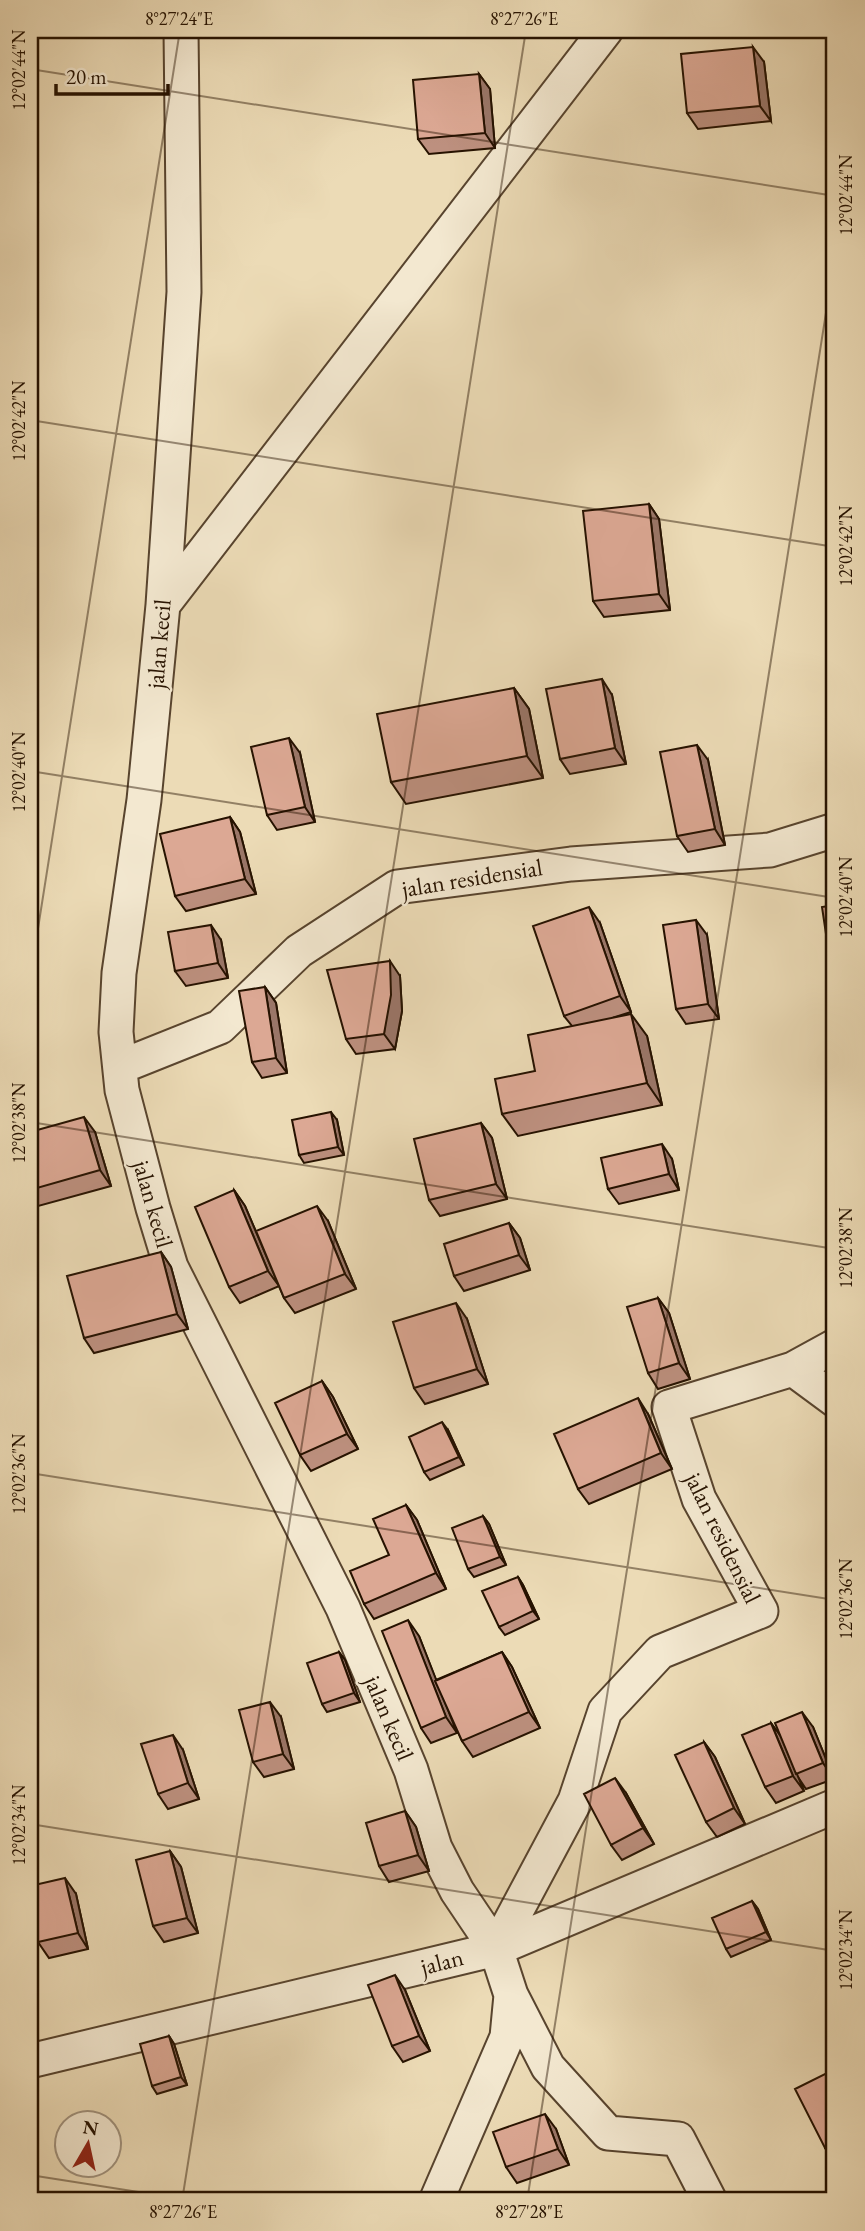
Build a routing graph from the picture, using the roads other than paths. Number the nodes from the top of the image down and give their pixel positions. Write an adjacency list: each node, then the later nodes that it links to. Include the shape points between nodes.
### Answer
1 (181, 30): 3 (street, jalan kecil, via 184,292)
2 (606, 30): 3 (street)
3 (163, 605): 5 (street, jalan kecil, via 144,800 119,973 116,1032)
4 (835, 830): 5 (street, jalan residensial, via 771,850 571,864 397,887 299,951 220,1027)
5 (120, 1067): 10 (street, jalan kecil, via 132,1130 172,1267 343,1608 411,1770 435,1848)
6 (835, 1346): 7 (street, jalan residensial)
7 (793, 1369): 8 (street); 10 (street, jalan residensial, via 669,1407 699,1499 761,1611 660,1652 605,1711 575,1801)
8 (835, 1400)
9 (835, 1806): 10 (street, jalan)
10 (496, 1949): 11 (street, jalan kecil); 12 (street, jalan)
11 (511, 1995): 13 (street, via 507,2037); 14 (street, jalan kecil, via 548,2067 608,2133 678,2139)
12 (30, 2061)
13 (436, 2201)
14 (710, 2201)

